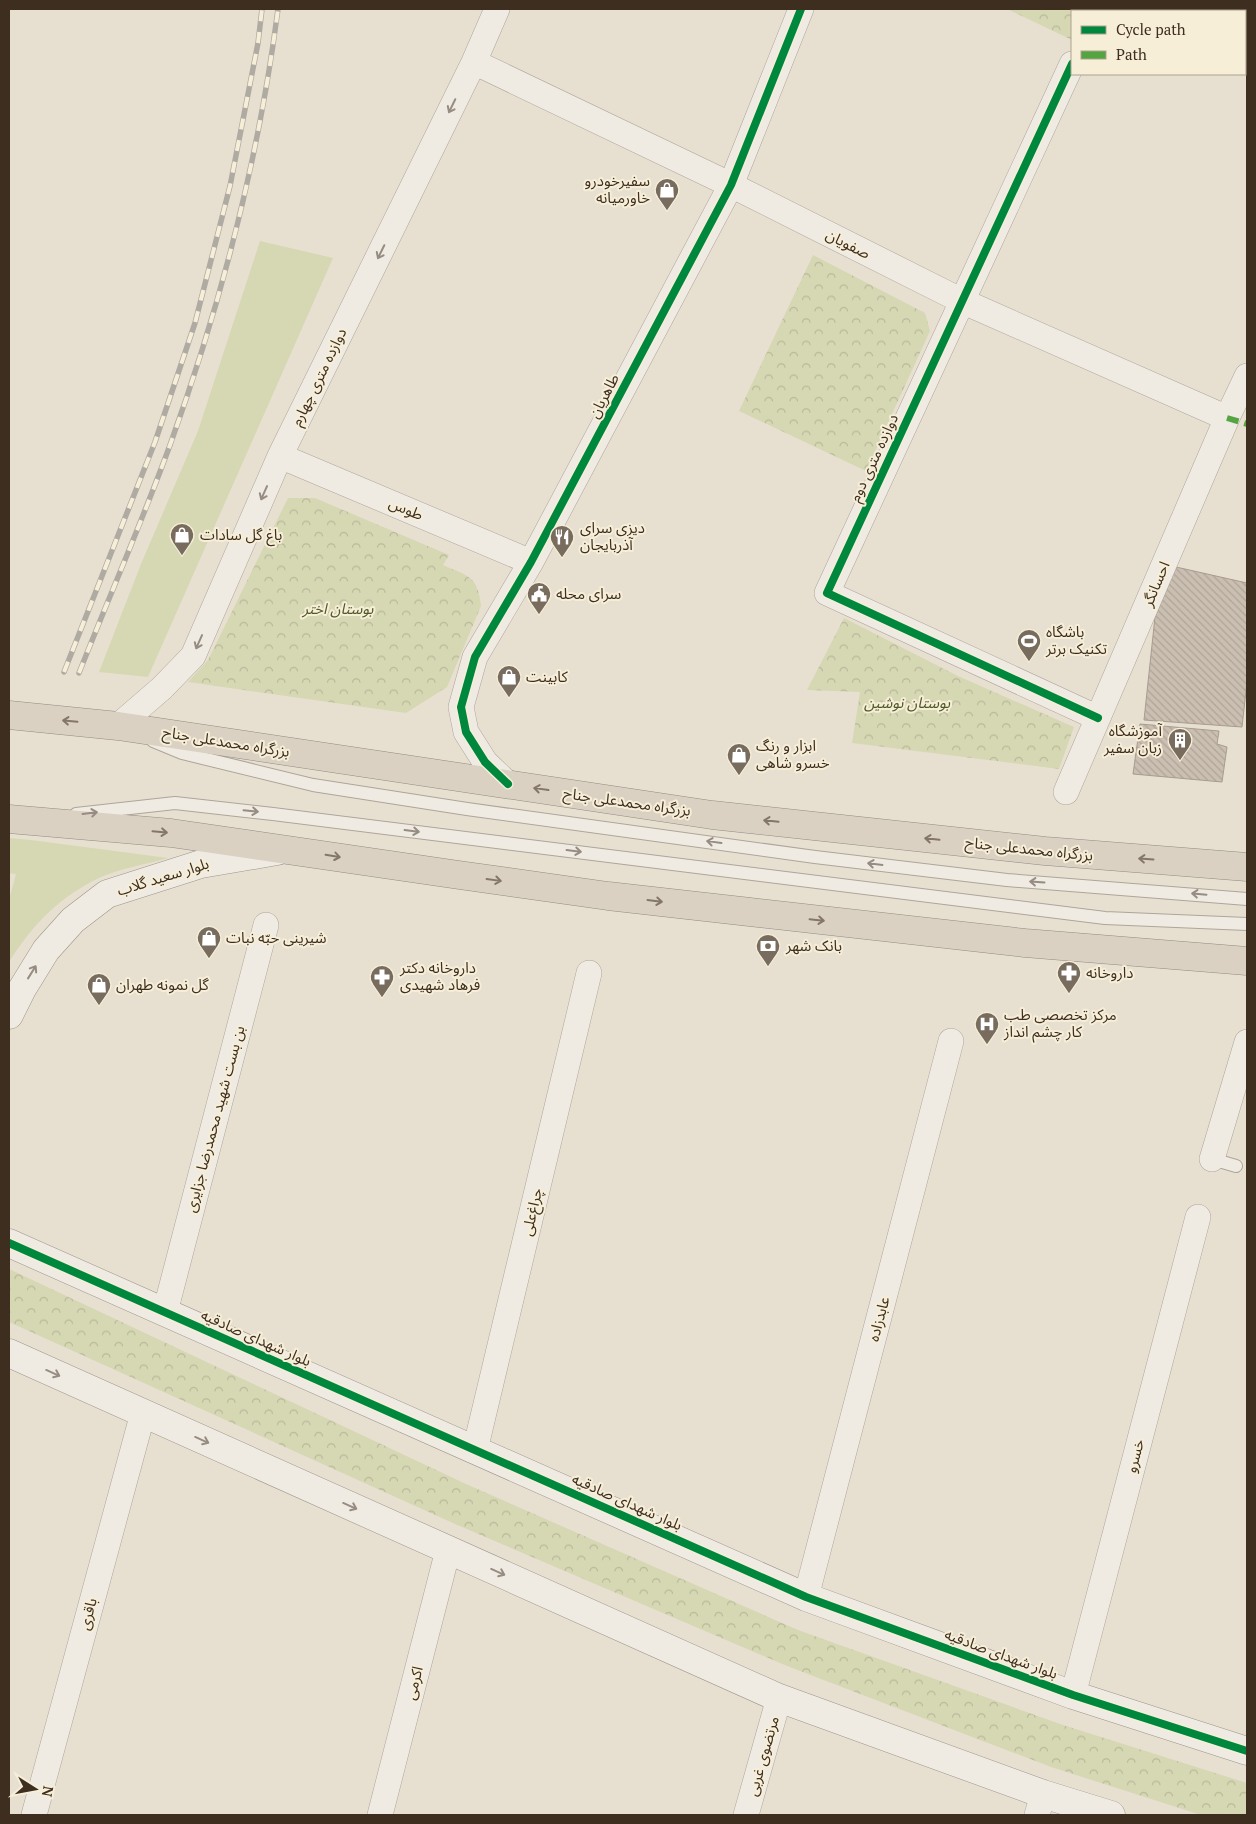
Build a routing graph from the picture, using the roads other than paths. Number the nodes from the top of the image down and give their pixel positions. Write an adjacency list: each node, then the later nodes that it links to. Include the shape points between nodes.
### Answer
1 (497, 9): 3 (street, دوازده متری چهارم)
2 (801, 9): 5 (street, طاهریان)
3 (474, 62): 5 (street, صفویان); 9 (street, دوازده متری چهارم, one-way to 9)
4 (1071, 66): 6 (street, دوازده متری دوم)
5 (731, 185): 6 (street, صفویان); 10 (street, طاهریان)
6 (962, 301): 8 (street, صفویان); 12 (street, دوازده متری دوم, via 827,593)
7 (1247, 376): 8 (street, احسانگر)
8 (1227, 418): 12 (street, احسانگر)
9 (280, 456): 10 (street, طوس); 13 (street, دوازده متری چهارم, one-way to 13, via 193,656)
10 (531, 562): 14 (street, طاهریان, via 475,657 461,708 466,732 485,762)
11 (9, 715): 13 (highway, بزرگراه محمدعلی جناح, one-way to 11)
12 (1098, 718): 15 (street, احسانگر)
13 (118, 726): 14 (highway, بزرگراه محمدعلی جناح); 19 (lane, one-way to 13, via 1007,880 808,856 313,786 182,753)
14 (508, 784): 18 (highway, بزرگراه محمدعلی جناح, one-way to 14, via 1045,851 732,817)
15 (1066, 792)
16 (16, 820): 17 (highway, one-way to 17, via 172,833); 20 (lane, one-way to 20, via 175,803 1105,918)
17 (285, 849): 22 (highway, one-way to 22, via 646,900 1025,943); 24 (street, بلوار سعید گلاب, one-way to 17, via 46,950 73,920 108,894 201,864)
18 (1247, 867)
19 (1247, 899)
20 (1247, 924)
21 (266, 925): 31 (street, بن بست شهید محمدرضا جزایری)
22 (1247, 961)
23 (589, 973): 34 (street, چراغ‌علی)
24 (9, 1015)
25 (951, 1041): 36 (street, عابدزاده)
26 (1247, 1042): 27 (street)
27 (1212, 1159): 28 (lane)
28 (1236, 1166)
29 (1198, 1217): 37 (street, خسرو)
30 (9, 1243): 31 (street, بلوار شهدای صادقیه)
31 (165, 1312): 34 (street, بلوار شهدای صادقیه)
32 (9, 1353): 33 (street, one-way to 33)
33 (143, 1413): 35 (street, one-way to 35); 41 (street, باقری)
34 (475, 1450): 36 (street, بلوار شهدای صادقیه)
35 (448, 1550): 38 (street, one-way to 38); 42 (street, اکرمی)
36 (806, 1597): 37 (street, بلوار شهدای صادقیه)
37 (1073, 1695): 39 (street, بلوار شهدای صادقیه)
38 (779, 1698): 40 (street); 43 (street, مرتضوی غربی)
39 (1247, 1751)
40 (1040, 1804): 44 (street)
41 (34, 1815)
42 (380, 1815)
43 (746, 1815)
44 (1111, 1815)

